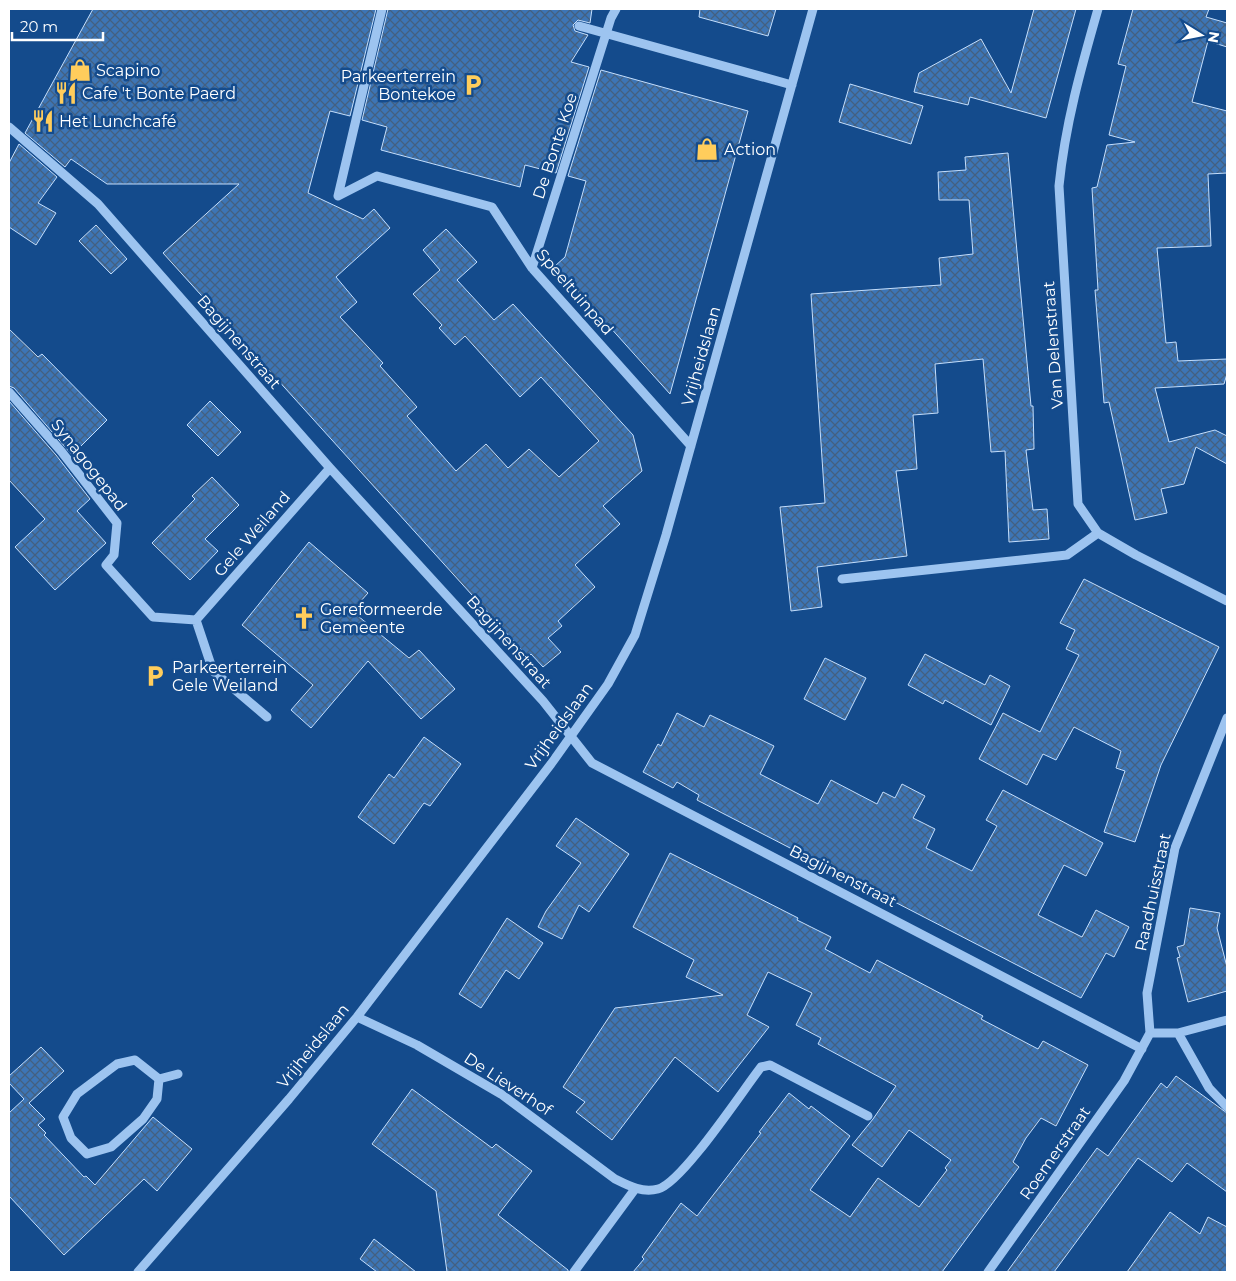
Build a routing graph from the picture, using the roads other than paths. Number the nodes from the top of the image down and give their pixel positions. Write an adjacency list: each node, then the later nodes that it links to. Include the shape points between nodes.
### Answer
1 (382, 9): 9 (street, Speeltuinpad, via 338,196 377,176 492,207)
2 (616, 9): 6 (street, De Bonte Koe)
3 (813, 9): 7 (street, Vrijheidslaan)
4 (1098, 9): 13 (street, Van Delenstraat, via 1063,142 1058,186 1078,504)
5 (578, 26): 6 (street)
6 (607, 33): 7 (street); 9 (street, De Bonte Koe)
7 (792, 85): 11 (street, Vrijheidslaan)
8 (9, 127): 12 (street, Bagijnenstraat, via 98,204)
9 (532, 268): 11 (street, Speeltuinpad)
10 (9, 392): 16 (street, Synagogepad, via 61,451 116,523 114,555 106,565 153,617)
11 (691, 446): 19 (street, Vrijheidslaan, via 635,635 608,684)
12 (330, 468): 16 (street, Gele Weiland); 19 (street, Bagijnenstraat, via 543,701)
13 (1098, 533): 14 (street, via 1067,554); 15 (street, Van Delenstraat)
14 (842, 579)
15 (1227, 601)
16 (196, 620): 17 (street, via 213,671)
17 (267, 717)
18 (1227, 718): 22 (street, Raadhuisstraat, via 1175,848 1147,993)
19 (571, 736): 20 (street, Vrijheidslaan); 24 (street, Bagijnenstraat, via 592,763)
20 (357, 1017): 29 (street, De Lieverhof, via 417,1045 501,1094 615,1179); 30 (street, Vrijheidslaan)
21 (1227, 1020): 23 (street)
22 (1150, 1033): 23 (street); 24 (street)
23 (1178, 1033): 27 (street, via 1209,1088)
24 (1142, 1049): 32 (street, Roemerstraat, via 1124,1081)
25 (178, 1074): 26 (street)
26 (158, 1079): 26 (street, via 135,1060 116,1064 77,1094 63,1117 71,1138 87,1154 111,1147 142,1119 157,1099)
27 (1227, 1107)
28 (868, 1116): 29 (street, De Lieverhof, via 770,1065 761,1067 680,1175 659,1189)
29 (635, 1189): 31 (street)
30 (138, 1272)
31 (574, 1272)
32 (988, 1272)

